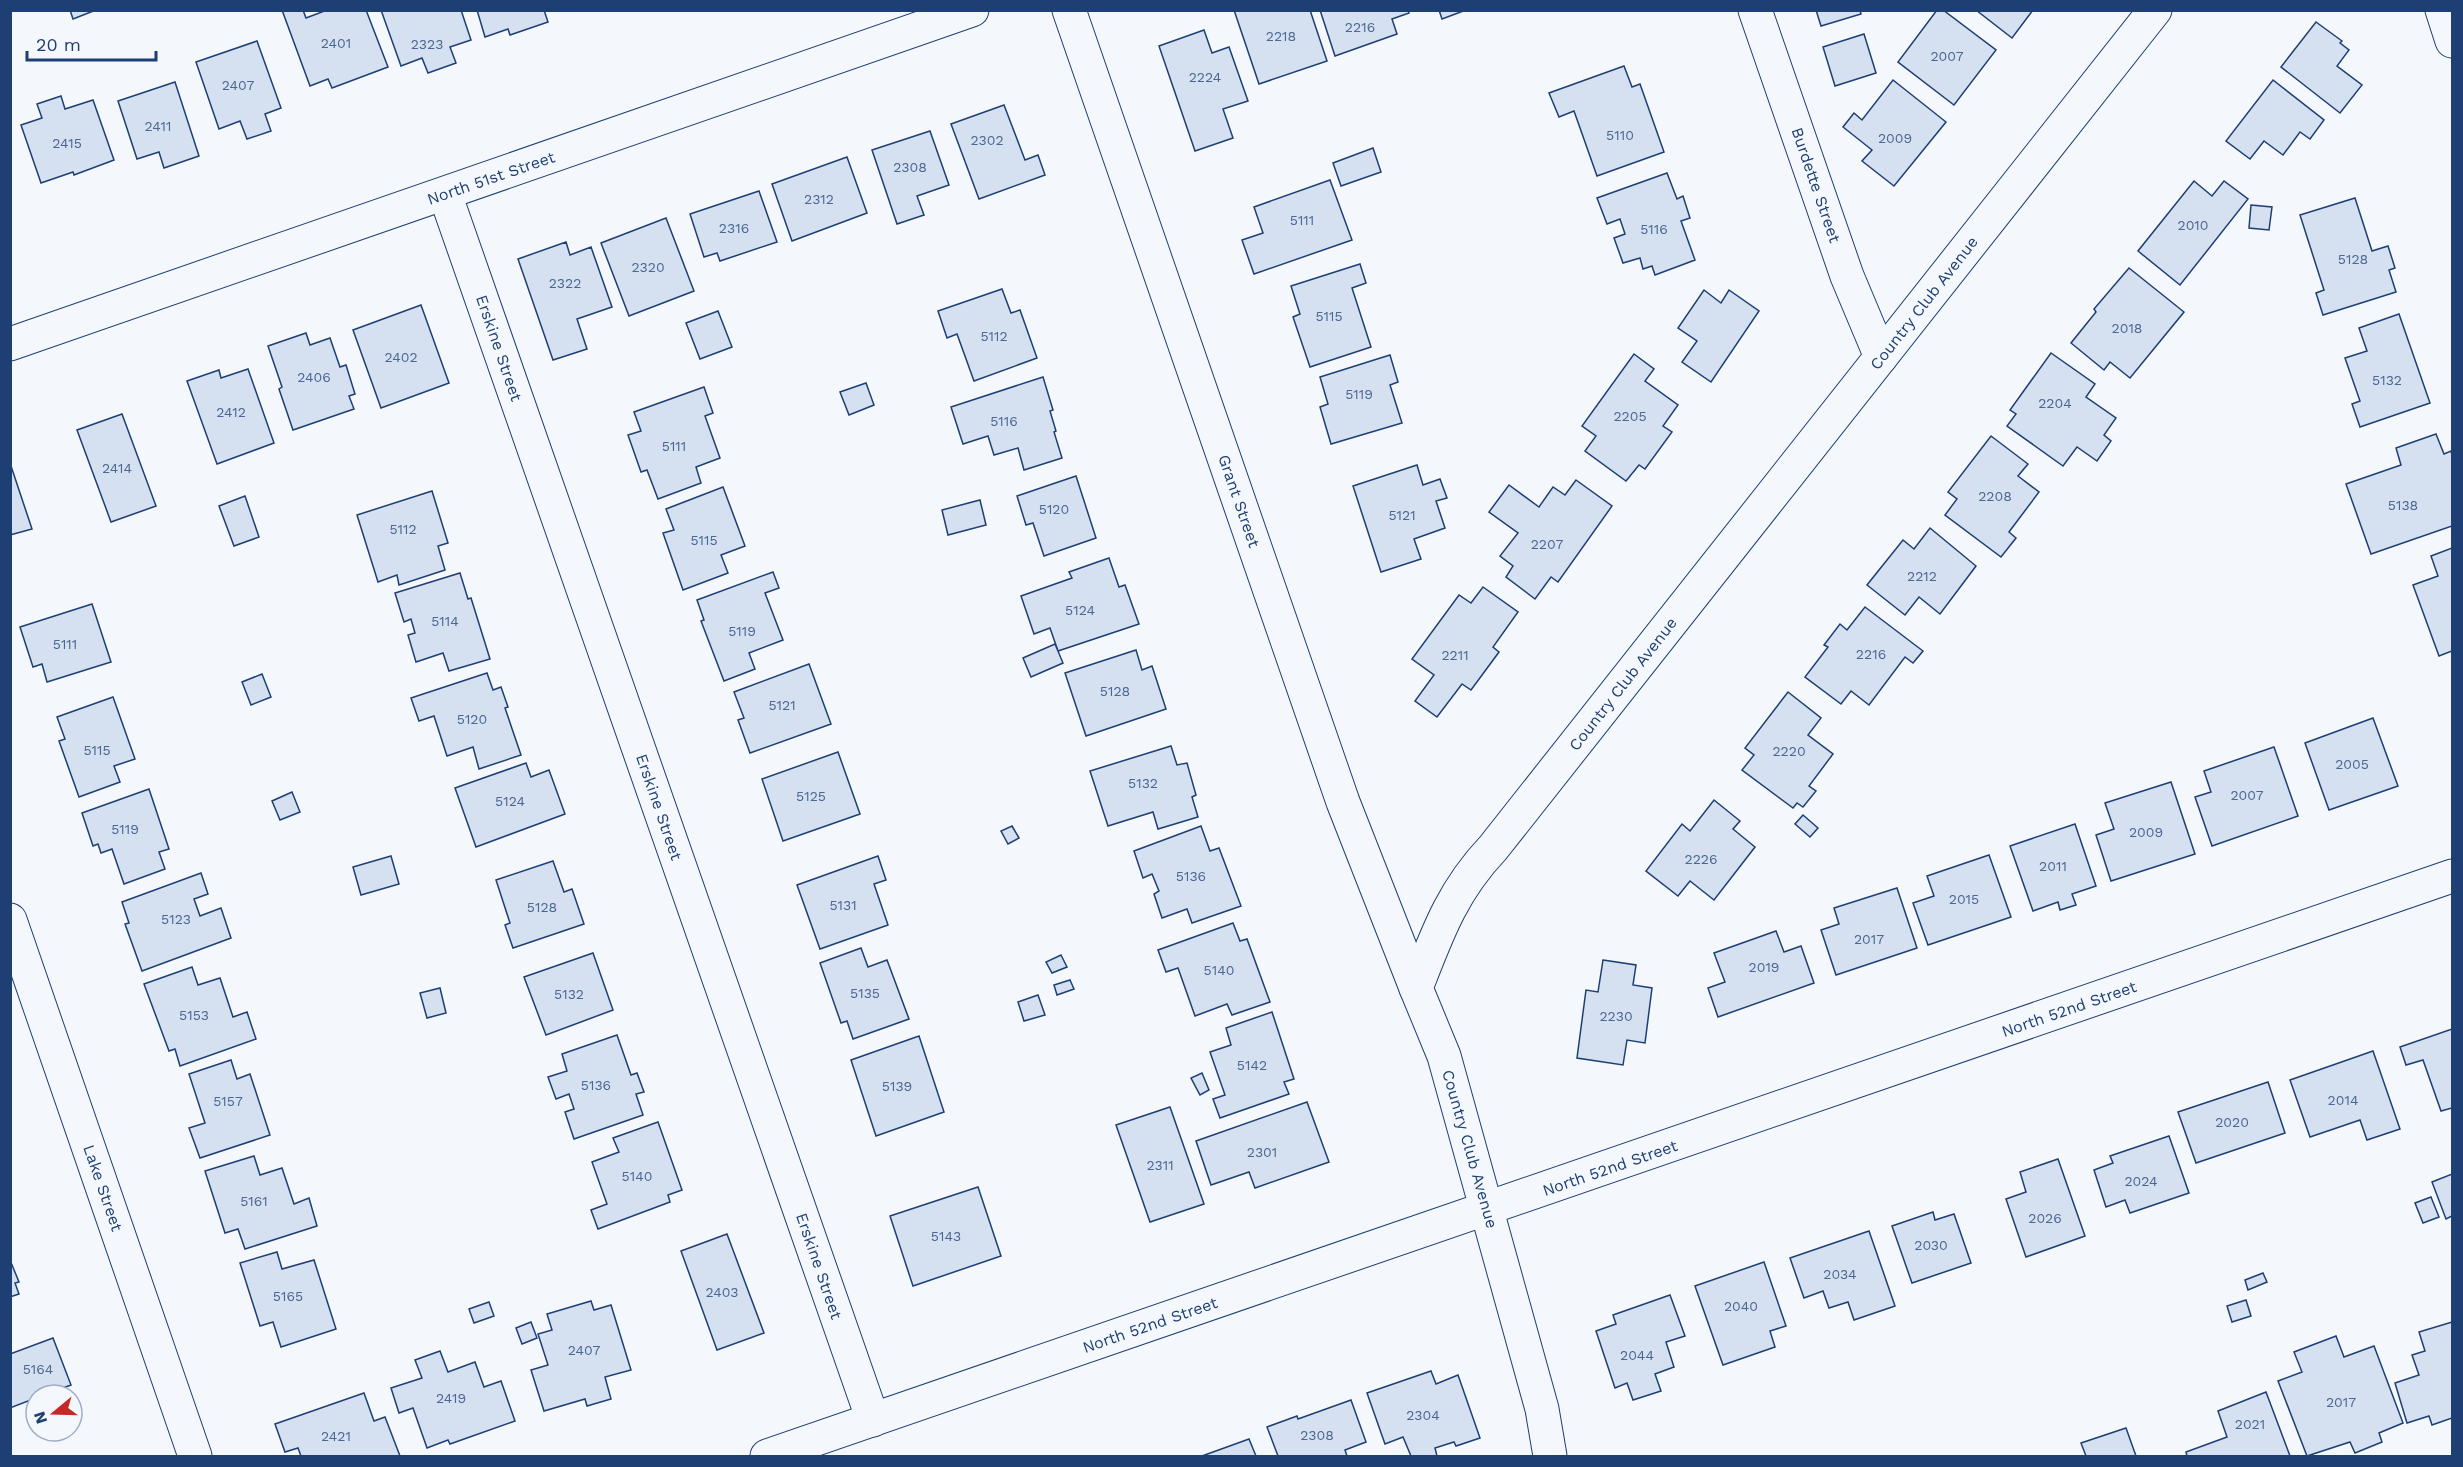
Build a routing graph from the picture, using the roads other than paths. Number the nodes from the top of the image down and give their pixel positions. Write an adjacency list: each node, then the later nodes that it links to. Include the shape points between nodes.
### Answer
1 (972, 10): 7 (street, North 51st Street)
2 (1069, 10): 13 (street, Grant Street, via 1343,802)
3 (1755, 10): 9 (street, Burdette Street, via 1847,276)
4 (2155, 10): 9 (street, Country Club Avenue)
5 (2442, 10): 6 (street)
6 (2452, 41)
7 (445, 194): 8 (street, North 51st Street); 15 (street, Erskine Street)
8 (10, 344)
9 (1881, 357): 13 (street, Country Club Avenue, via 1473,870 1443,917)
10 (2452, 876): 14 (street, North 52nd Street)
11 (10, 920): 12 (street, Lake Street)
12 (19, 973): 16 (street, Lake Street)
13 (1416, 988): 14 (street, Country Club Avenue, via 1444,1056)
14 (1487, 1210): 15 (street, North 52nd Street); 18 (street, Country Club Avenue, via 1542,1409)
15 (873, 1420): 17 (street, North 52nd Street)
16 (195, 1456)
17 (767, 1456)
18 (1550, 1456)

